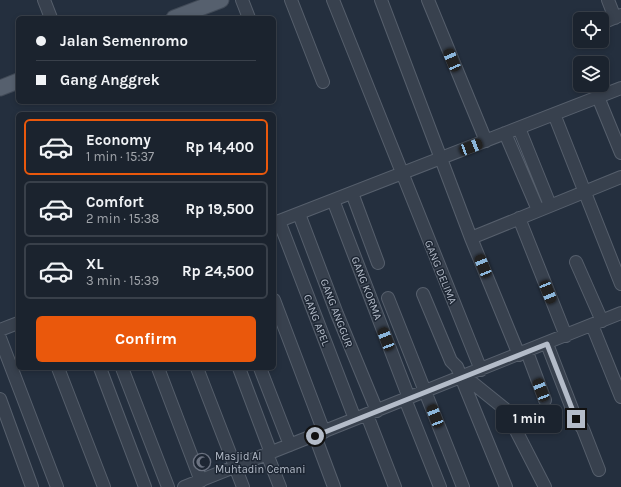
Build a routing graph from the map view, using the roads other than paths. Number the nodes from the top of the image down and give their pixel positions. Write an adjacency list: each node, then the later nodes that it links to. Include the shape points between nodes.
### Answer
1 (44, 0): 9 (street)
2 (221, 0): 10 (main road)
3 (242, 0): 11 (street)
4 (292, 0): 14 (street)
5 (333, 0): 24 (street, GANG DELIMA)
6 (381, 0): 23 (street)
7 (428, 0): 21 (street)
8 (608, 0): 12 (street)
9 (50, 16)
10 (179, 16)
11 (248, 16)
12 (618, 16)
13 (16, 82): 15 (main road)
14 (323, 82)
15 (0, 88)
16 (621, 88): 17 (street)
17 (598, 97): 18 (street); 22 (street)
18 (554, 114): 19 (street); 26 (street)
19 (519, 128): 20 (street); 29 (street)
20 (505, 134): 21 (street); 30 (street)
21 (486, 141): 23 (street)
22 (621, 153)
23 (442, 158): 24 (street); 34 (street)
24 (402, 174): 27 (street); 56 (street, GANG DELIMA)
25 (621, 177): 26 (street)
26 (584, 192): 29 (street); 37 (street)
27 (352, 193): 28 (street); 36 (street)
28 (333, 200): 31 (street); 61 (street, GANG KORMA)
29 (550, 205): 30 (street)
30 (538, 210): 32 (street)
31 (299, 214): 33 (street); 63 (street, GANG ANGGUR)
32 (519, 218): 34 (street); 45 (street)
33 (277, 222): 64 (street, GANG APEL)
34 (471, 238): 48 (street)
35 (576, 262): 42 (street)
36 (378, 263)
37 (621, 284)
38 (424, 294): 57 (street, via 450,361)
39 (388, 298): 58 (street)
40 (276, 306): 65 (street)
41 (621, 314): 42 (street)
42 (597, 323): 45 (street); 59 (street)
43 (16, 324): 44 (street)
44 (0, 330)
45 (566, 336): 47 (street)
46 (0, 338): 72 (street)
47 (547, 344): 48 (street); 69 (street)
48 (523, 353): 56 (street); 62 (street)
49 (59, 370): 73 (street)
50 (101, 370): 74 (street)
51 (123, 370): 75 (street)
52 (159, 370): 70 (street)
53 (198, 370): 68 (street)
54 (240, 370): 67 (street)
55 (261, 370): 66 (street)
56 (480, 370): 57 (street)
57 (462, 377): 58 (street); 83 (street); 84 (street, via 504,409)
58 (425, 391): 61 (street); 82 (street)
59 (621, 397)
60 (0, 399): 71 (street)
61 (407, 399): 63 (street); 81 (street, GANG KORMA)
62 (545, 400)
63 (372, 413): 64 (street); 80 (street, GANG ANGGUR)
64 (356, 419): 65 (street)
65 (320, 430): 66 (street); 79 (street)
66 (290, 446): 67 (street)
67 (269, 454): 68 (street); 78 (street)
68 (235, 467): 70 (street); 77 (street)
69 (599, 470)
70 (201, 481): 76 (street)
71 (32, 487)
72 (57, 487)
73 (104, 487)
74 (145, 487)
75 (168, 487)
76 (184, 487)
77 (242, 487)
78 (280, 487)
79 (334, 487)
80 (395, 487)
81 (440, 487)
82 (463, 487)
83 (506, 487)
84 (545, 487)

